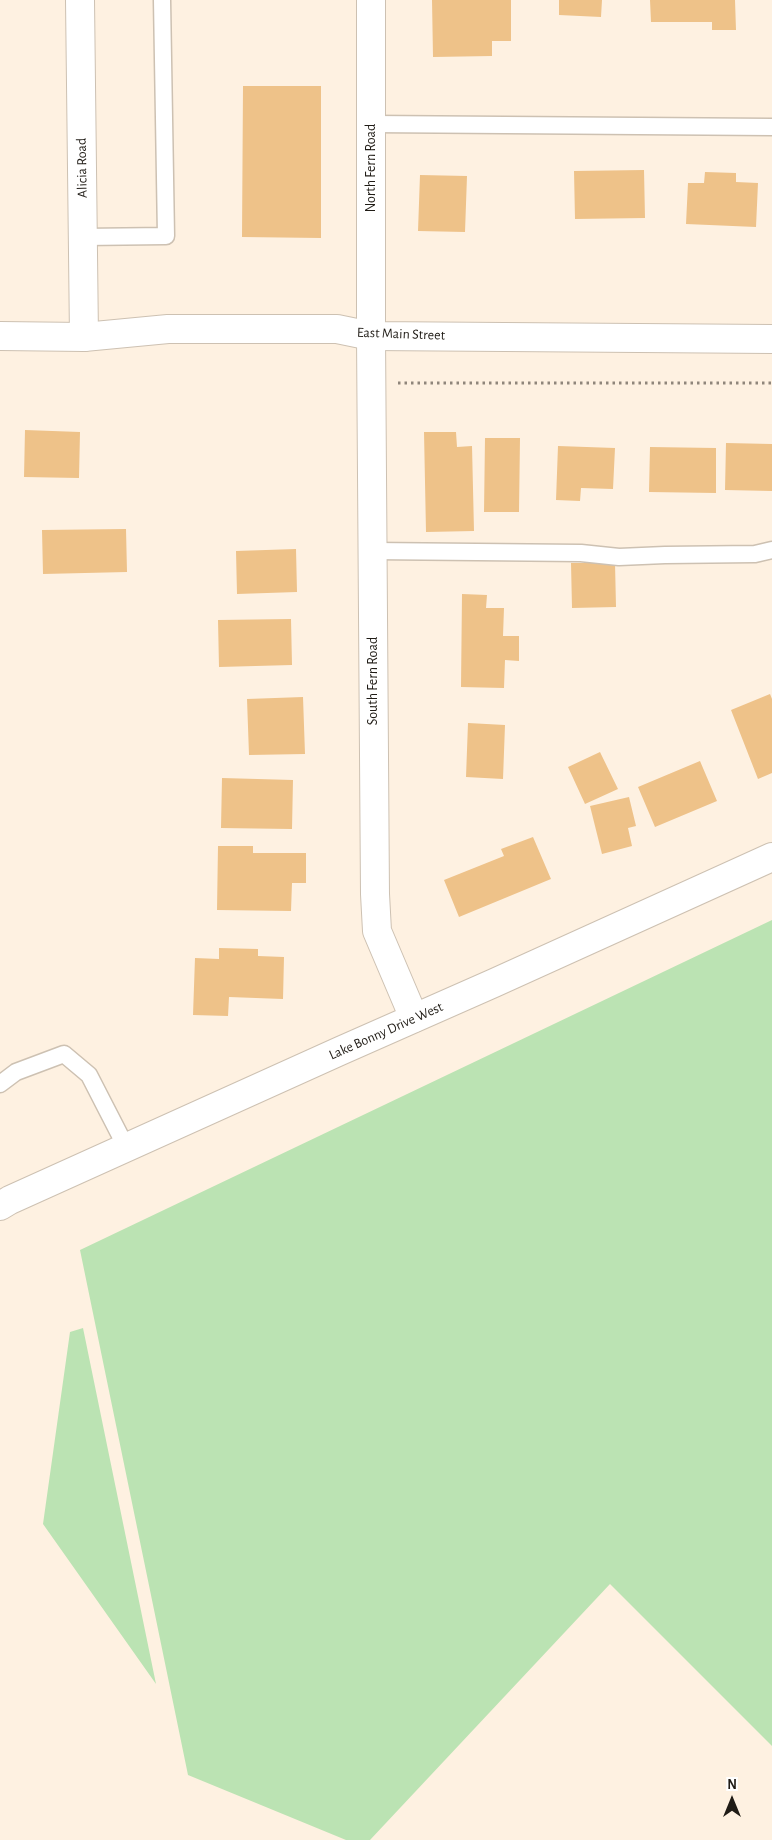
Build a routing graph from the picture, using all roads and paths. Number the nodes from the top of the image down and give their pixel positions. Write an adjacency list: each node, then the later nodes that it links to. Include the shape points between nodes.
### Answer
1 (80, 0): 6 (street, Alicia Road)
2 (162, 0): 6 (lane, via 166,236)
3 (370, 0): 4 (street, North Fern Road)
4 (370, 124): 5 (lane); 9 (street, North Fern Road)
5 (772, 127)
6 (83, 237): 8 (street, Alicia Road)
7 (0, 336): 8 (street, East Main Street)
8 (84, 336): 9 (street, East Main Street, via 168,329 337,330)
9 (370, 336): 10 (street, East Main Street); 14 (street, South Fern Road)
10 (772, 339)
11 (390, 383): 12 (path)
12 (772, 383)
13 (772, 550): 14 (lane, via 755,554 619,557 581,553)
14 (372, 551): 16 (street, South Fern Road, via 377,931)
15 (772, 857): 16 (street, Lake Bonny Drive West)
16 (414, 1018): 18 (street, Lake Bonny Drive West)
17 (0, 1084): 18 (lane, via 16,1072 64,1054 89,1075)
18 (126, 1147): 19 (street, Lake Bonny Drive West)
19 (0, 1206)

